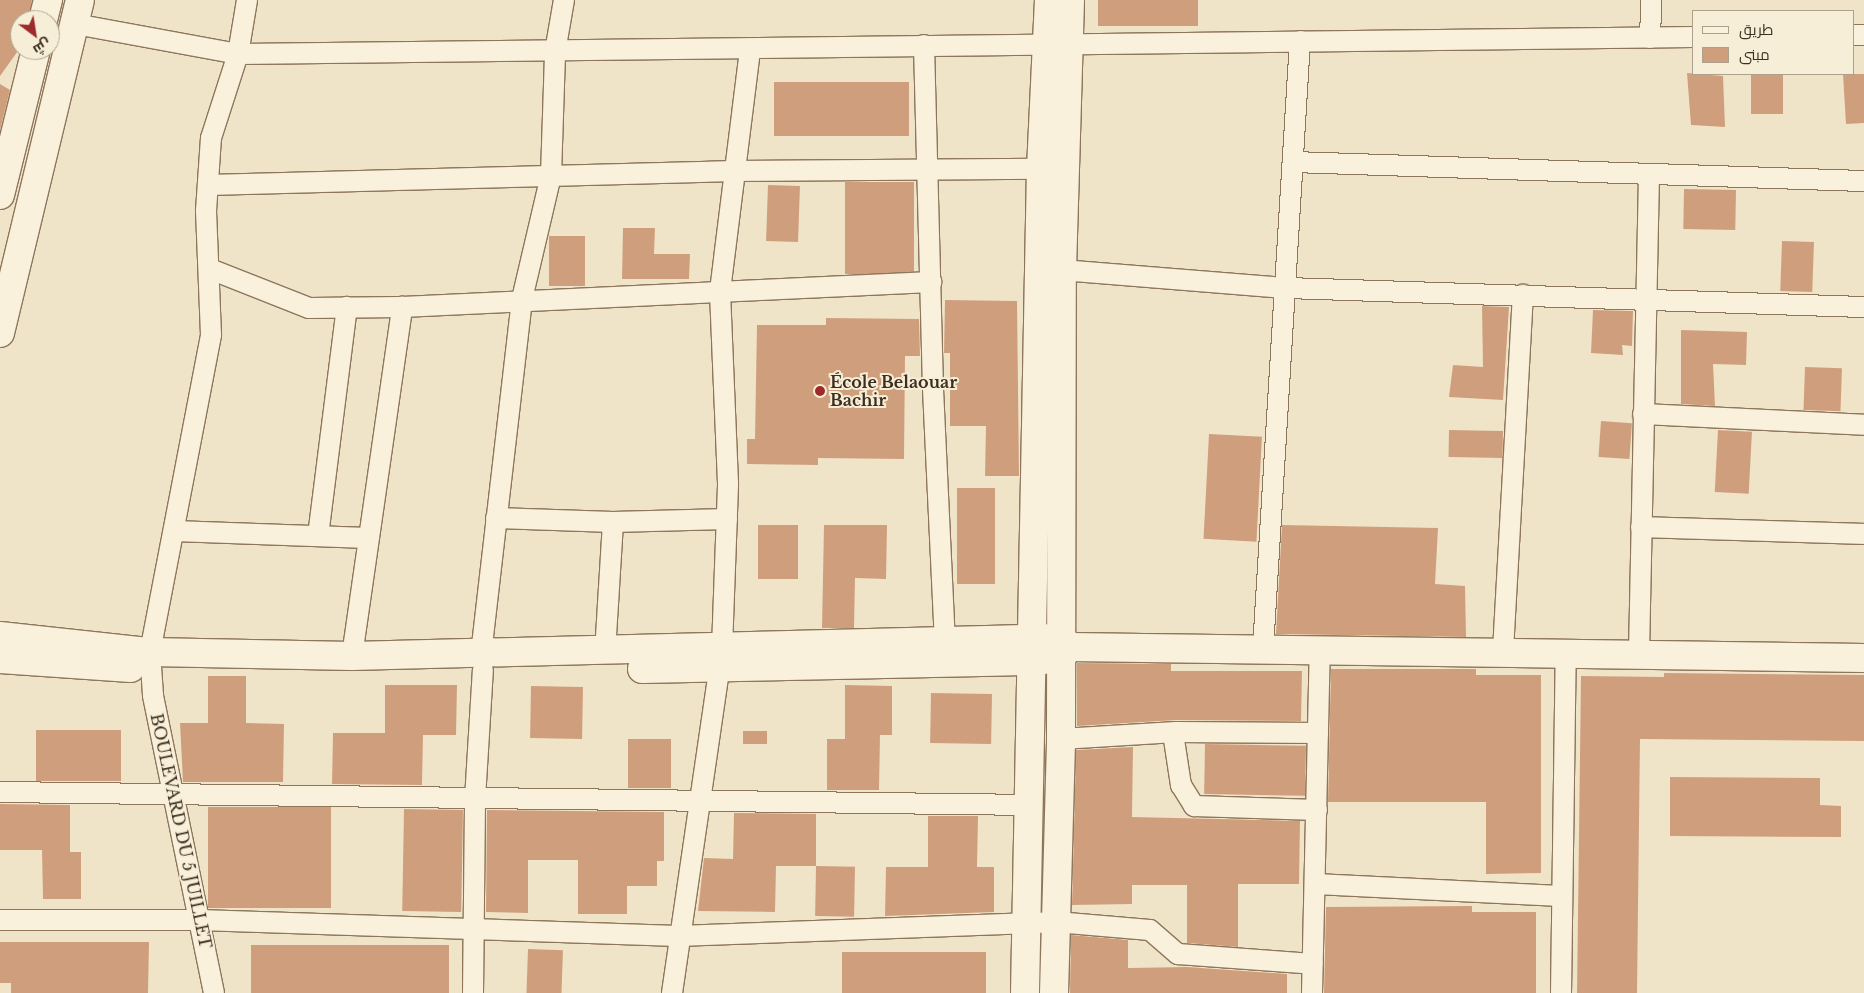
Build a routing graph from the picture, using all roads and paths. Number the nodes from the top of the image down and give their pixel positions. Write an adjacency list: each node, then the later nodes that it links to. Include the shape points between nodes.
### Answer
1 (247, 0): 14 (street)
2 (564, 0): 13 (street)
3 (1049, 0): 10 (street)
4 (1070, 0): 10 (street)
5 (1652, 0): 8 (street)
6 (78, 12): 14 (street); 37 (street)
7 (1692, 37): 8 (street)
8 (1650, 38): 9 (street)
9 (1300, 41): 10 (street); 17 (street)
10 (1059, 42): 11 (street); 18 (street); 27 (street)
11 (924, 45): 12 (street); 19 (street)
12 (750, 49): 13 (street); 20 (street)
13 (555, 52): 14 (street); 21 (street)
14 (238, 54): 24 (street, via 212,138)
15 (32, 60): 16 (street)
16 (8, 127): 25 (street)
17 (1293, 162): 22 (street); 29 (street)
18 (1041, 169): 19 (street); 50 (street)
19 (929, 170): 20 (street); 28 (street)
20 (734, 171): 21 (street); 30 (street)
21 (551, 175): 24 (street, via 442,182); 32 (street)
22 (1649, 177): 23 (street); 33 (street)
23 (1864, 181)
24 (208, 185): 26 (street)
25 (0, 195)
26 (210, 269): 34 (street, via 295,305); 44 (street, via 211,335)
27 (1062, 270): 29 (street); 50 (street)
28 (931, 282): 30 (street); 49 (street)
29 (1287, 288): 31 (street); 51 (street)
30 (720, 291): 32 (street); 41 (street)
31 (1523, 295): 33 (street); 54 (street)
32 (522, 299): 36 (street); 40 (street)
33 (1645, 299): 35 (street); 38 (street)
34 (347, 307): 36 (street); 46 (street)
35 (1864, 307)
36 (402, 308): 47 (street)
37 (0, 334)
38 (1643, 414): 39 (street); 43 (street)
39 (1864, 425)
40 (496, 518): 42 (street); 62 (street)
41 (727, 519): 42 (street); 60 (street)
42 (613, 522): 53 (street)
43 (1641, 527): 45 (street); 56 (street)
44 (174, 531): 46 (street); 61 (street)
45 (1864, 534)
46 (318, 536): 47 (street)
47 (368, 538): 57 (street)
48 (0, 636): 61 (street)
49 (945, 644): 50 (street); 60 (street)
50 (1052, 649): 51 (street); 60 (street); 65 (street); 70 (street)
51 (1263, 649): 52 (street)
52 (1320, 649): 54 (street); 64 (street)
53 (605, 651): 60 (street); 62 (street)
54 (1503, 651): 55 (street)
55 (1566, 652): 56 (street); 73 (street)
56 (1639, 653): 58 (street)
57 (352, 656): 61 (street); 62 (street)
58 (1864, 658)
59 (0, 659): 61 (street)
60 (721, 659): 62 (street); 69 (street)
61 (150, 660): 62 (street); 67 (street, BOULEVARD DU 5 JUILLET)
62 (482, 662): 68 (street)
63 (1173, 732): 64 (street); 65 (street); 71 (street, via 1181,784 1194,806)
64 (1318, 733): 71 (street)
65 (1060, 740): 76 (street)
66 (0, 792): 67 (street)
67 (172, 795): 68 (street); 75 (street, BOULEVARD DU 5 JUILLET)
68 (475, 798): 69 (street); 78 (street)
69 (698, 798): 70 (street); 79 (street)
70 (1032, 805): 77 (street)
71 (1317, 810): 72 (street)
72 (1315, 884): 73 (street); 80 (street)
73 (1561, 896): 87 (street)
74 (0, 920): 75 (street)
75 (199, 920): 78 (street); 81 (street, BOULEVARD DU 5 JUILLET)
76 (1056, 922): 77 (street); 80 (street, via 1150,930 1178,954); 85 (street)
77 (1029, 924): 79 (street); 84 (street)
78 (474, 930): 79 (street); 82 (street)
79 (678, 936): 83 (street)
80 (1312, 964): 86 (street)
81 (214, 993)
82 (473, 993)
83 (672, 993)
84 (1025, 993)
85 (1054, 993)
86 (1312, 993)
87 (1562, 993)

